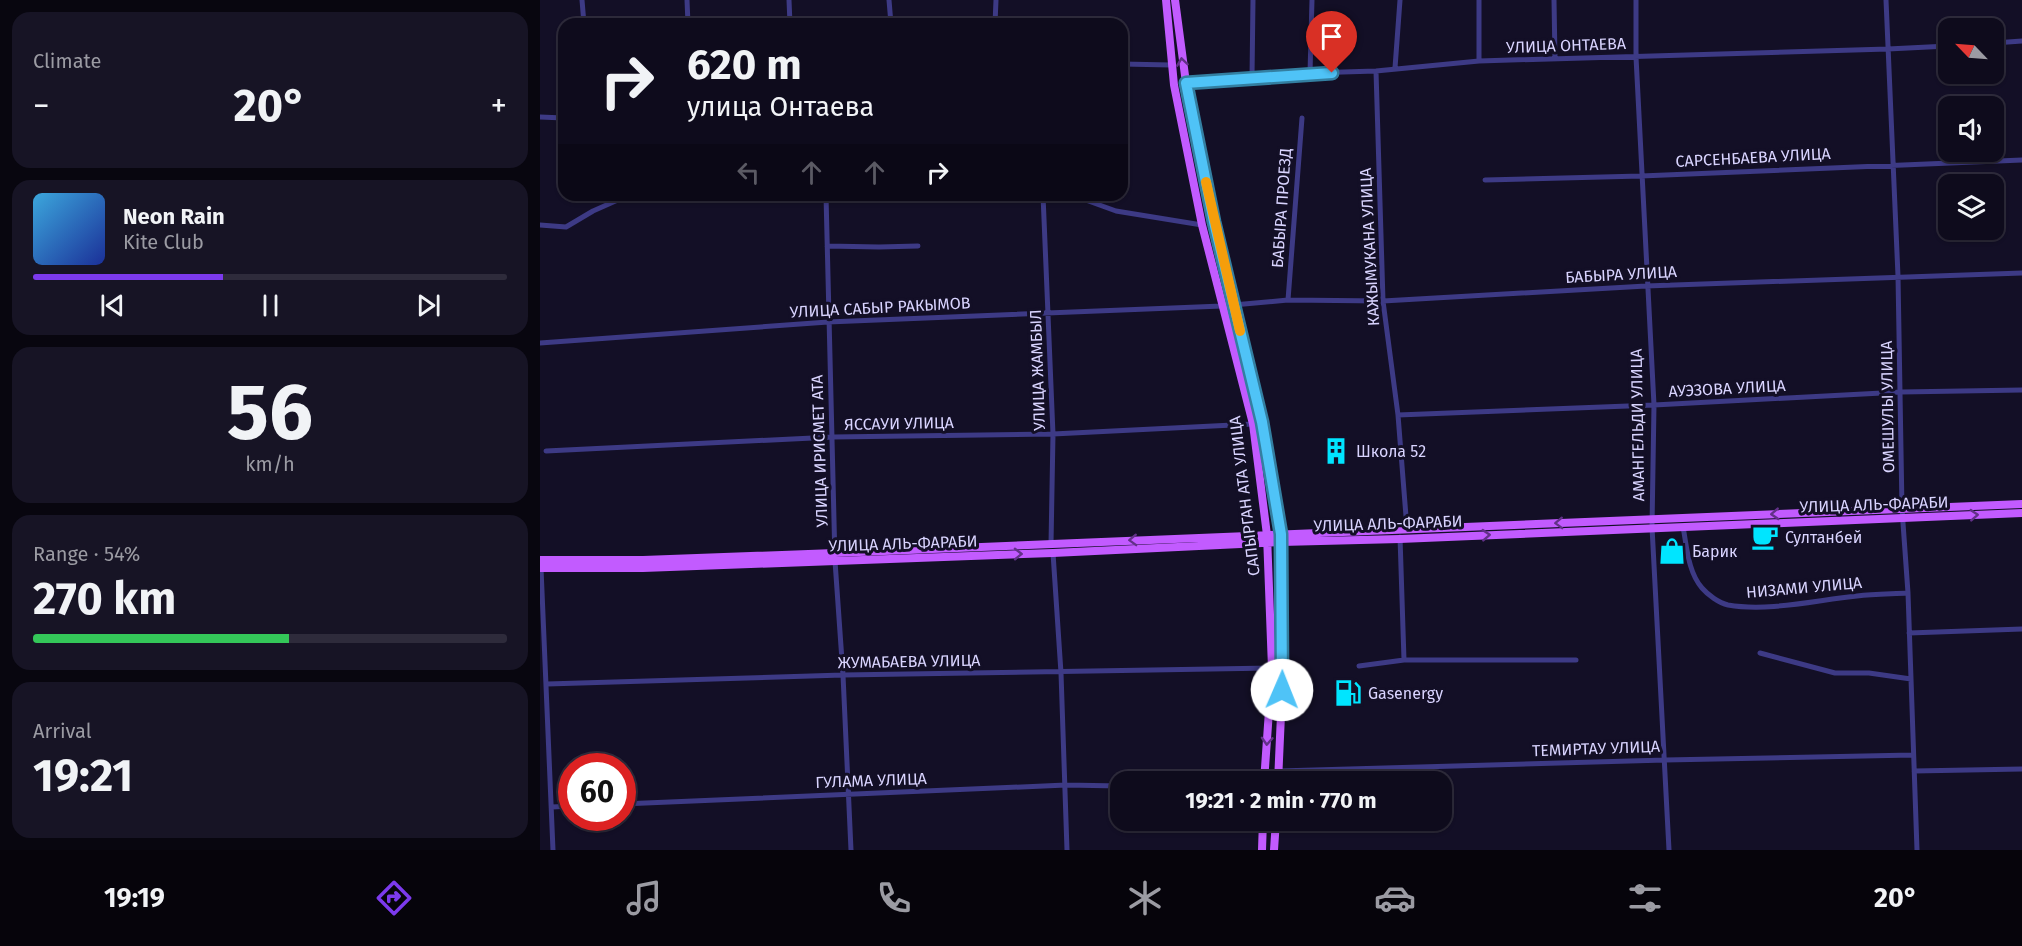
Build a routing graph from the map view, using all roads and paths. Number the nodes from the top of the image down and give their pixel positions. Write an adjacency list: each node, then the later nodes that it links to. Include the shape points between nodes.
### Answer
1 (582, 0): 15 (street)
2 (687, 0): 16 (street)
3 (789, 0): 17 (street)
4 (889, 0): 18 (street)
5 (996, 0): 19 (street)
6 (1166, 0): 28 (main road, САПЫРГАН АТА УЛИЦА)
7 (1175, 0): 33 (main road, САПЫРГАН АТА УЛИЦА, one-way to 7)
8 (1253, 0): 32 (street)
9 (1312, 0): 31 (street)
10 (1400, 0): 29 (street)
11 (1479, 0): 26 (street)
12 (1554, 0): 25 (street)
13 (1636, 0): 24 (street, АМАНГЕЛЬДИ УЛИЦА)
14 (1886, 0): 23 (street, ОМЕШУЛЫ УЛИЦА)
15 (584, 18)
16 (688, 18)
17 (790, 18)
18 (890, 18)
19 (995, 18)
20 (2022, 41): 21 (street)
21 (2004, 42)
22 (1938, 46): 23 (street, УЛИЦА ОНТАЕВА)
23 (1888, 49): 24 (street, УЛИЦА ОНТАЕВА); 38 (street, ОМЕШУЛЫ УЛИЦА)
24 (1636, 57): 25 (street, УЛИЦА ОНТАЕВА); 39 (street, АМАНГЕЛЬДИ УЛИЦА)
25 (1555, 59): 26 (street, УЛИЦА ОНТАЕВА)
26 (1479, 61): 29 (street, УЛИЦА ОНТАЕВА)
27 (1128, 64): 28 (street)
28 (1171, 65): 46 (main road, САПЫРГАН АТА УЛИЦА)
29 (1395, 68): 30 (street, УЛИЦА ОНТАЕВА)
30 (1376, 71): 31 (street, УЛИЦА ОНТАЕВА); 53 (street, КАЖЫМУКАНА УЛИЦА)
31 (1310, 73): 32 (street, УЛИЦА ОНТАЕВА)
32 (1252, 78): 33 (street, УЛИЦА ОНТАЕВА)
33 (1186, 83): 54 (main road, САПЫРГАН АТА УЛИЦА)
34 (540, 117): 36 (street)
35 (1302, 117): 52 (street, БАБЫРА ПРОЕЗД)
36 (558, 118)
37 (2022, 160): 38 (street, САРСЕНБАЕВА УЛИЦА)
38 (1893, 164): 39 (street, САРСЕНБАЕВА УЛИЦА); 50 (street, ОМЕШУЛЫ УЛИЦА)
39 (1641, 176): 40 (street, САРСЕНБАЕВА УЛИЦА); 51 (street, АМАНГЕЛЬДИ УЛИЦА)
40 (1485, 180)
41 (616, 201): 45 (street, via 566,227)
42 (826, 201): 47 (street, УЛИЦА ИРИСМЕТ АТА)
43 (1043, 201): 56 (street, УЛИЦА ЖАМБЫЛ)
44 (1088, 201): 46 (street, via 1116,211)
45 (540, 225)
46 (1202, 225): 55 (main road, САПЫРГАН АТА УЛИЦА)
47 (827, 246): 48 (street); 57 (street, УЛИЦА ИРИСМЕТ АТА)
48 (918, 246)
49 (2022, 273): 50 (street, БАБЫРА УЛИЦА)
50 (1898, 276): 51 (street, БАБЫРА УЛИЦА); 60 (street, ОМЕШУЛЫ УЛИЦА)
51 (1646, 286): 53 (street, БАБЫРА УЛИЦА); 61 (street, АМАНГЕЛЬДИ УЛИЦА)
52 (1288, 300): 53 (street, БАБЫРА УЛИЦА); 54 (street, БАБЫРА УЛИЦА)
53 (1383, 301): 62 (street, КАЖЫМУКАНА УЛИЦА)
54 (1234, 305): 55 (street, БАБЫРА УЛИЦА); 73 (main road, САПЫРГАН АТА УЛИЦА, via 1262,422)
55 (1222, 306): 56 (street, УЛИЦА САБЫР РАКЫМОВ); 63 (main road, САПЫРГАН АТА УЛИЦА)
56 (1048, 313): 57 (street, УЛИЦА САБЫР РАКЫМОВ); 64 (street, УЛИЦА ЖАМБЫЛ)
57 (828, 321): 58 (street, УЛИЦА САБЫР РАКЫМОВ); 65 (street, УЛИЦА ИРИСМЕТ АТА)
58 (540, 343)
59 (2022, 390): 60 (street, АУЭЗОВА УЛИЦА)
60 (1901, 392): 61 (street, АУЭЗОВА УЛИЦА); 68 (street, ОМЕШУЛЫ УЛИЦА)
61 (1654, 405): 62 (street, АУЭЗОВА УЛИЦА); 70 (street, АМАНГЕЛЬДИ УЛИЦА)
62 (1398, 415): 72 (street, КАЖЫМУКАНА УЛИЦА)
63 (1253, 424): 64 (street, ЯССАУИ УЛИЦА); 74 (main road, САПЫРГАН АТА УЛИЦА)
64 (1053, 434): 65 (street, ЯССАУИ УЛИЦА); 76 (street, УЛИЦА ЖАМБЫЛ)
65 (833, 437): 66 (street, ЯССАУИ УЛИЦА); 77 (street, УЛИЦА ИРИСМЕТ АТА)
66 (546, 451)
67 (2022, 504): 68 (main road, УЛИЦА АЛЬ-ФАРАБИ)
68 (1902, 513): 69 (main road, УЛИЦА АЛЬ-ФАРАБИ, one-way to 69); 70 (main road, УЛИЦА АЛЬ-ФАРАБИ, one-way to 70); 71 (main road, УЛИЦА АЛЬ-ФАРАБИ); 79 (street, ОМЕШУЛЫ УЛИЦА)
69 (2022, 513)
70 (1652, 523): 71 (main road, УЛИЦА АЛЬ-ФАРАБИ); 72 (main road, УЛИЦА АЛЬ-ФАРАБИ, one-way to 72); 75 (main road, УЛИЦА АЛЬ-ФАРАБИ, one-way to 70); 92 (street, АМАНГЕЛЬДИ УЛИЦА)
71 (1683, 527): 79 (street, НИЗАМИ УЛИЦА, via 1692,573 1702,588 1728,605 1802,604 1858,595)
72 (1403, 529): 73 (main road, УЛИЦА АЛЬ-ФАРАБИ); 75 (street, КАЖЫМУКАНА УЛИЦА)
73 (1281, 538): 74 (main road, УЛИЦА АЛЬ-ФАРАБИ); 75 (main road, УЛИЦА АЛЬ-ФАРАБИ); 95 (main road, САПЫРГАН АТА УЛИЦА, via 1283,670)
74 (1267, 539): 76 (main road, УЛИЦА АЛЬ-ФАРАБИ); 86 (main road, САПЫРГАН АТА УЛИЦА)
75 (1400, 539): 83 (street, КАЖЫМУКАНА УЛИЦА)
76 (1052, 549): 77 (main road, УЛИЦА АЛЬ-ФАРАБИ); 87 (street, УЛИЦА ЖАМБЫЛ)
77 (835, 557): 78 (main road, УЛИЦА АЛЬ-ФАРАБИ, via 643,568); 88 (street, УЛИЦА ИРИСМЕТ АТА)
78 (540, 565): 90 (street)
79 (1908, 593): 81 (street, ОМЕШУЛЫ УЛИЦА)
80 (2022, 628): 81 (street)
81 (1909, 633): 89 (street, ОМЕШУЛЫ УЛИЦА)
82 (1760, 653): 89 (street, via 1835,673)
83 (1404, 660): 84 (street); 85 (street)
84 (1575, 660)
85 (1359, 666)
86 (1272, 668): 87 (street, ЖУМАБАЕВА УЛИЦА); 94 (main road, САПЫРГАН АТА УЛИЦА, one-way to 94)
87 (1061, 673): 88 (street, ЖУМАБАЕВА УЛИЦА); 97 (street, УЛИЦА ЖАМБЫЛ)
88 (843, 675): 90 (street, ЖУМАБАЕВА УЛИЦА); 99 (street, УЛИЦА ИРИСМЕТ АТА)
89 (1911, 679): 91 (street, ОМЕШУЛЫ УЛИЦА)
90 (547, 684): 101 (street)
91 (1913, 755): 92 (street, ТЕМИРТАУ УЛИЦА); 96 (street, ОМЕШУЛЫ УЛИЦА)
92 (1665, 760): 95 (street, ТЕМИРТАУ УЛИЦА); 110 (street, АМАНГЕЛЬДИ УЛИЦА)
93 (2022, 769): 96 (street)
94 (1265, 771)
95 (1279, 771)
96 (1914, 771): 111 (street, ОМЕШУЛЫ УЛИЦА)
97 (1066, 785): 98 (street, ГУЛАМА УЛИЦА); 99 (street, ГУЛАМА УЛИЦА); 107 (street, УЛИЦА ЖАМБЫЛ)
98 (1110, 786)
99 (848, 795): 100 (street, ГУЛАМА УЛИЦА); 106 (street, УЛИЦА ИРИСМЕТ АТА)
100 (636, 803)
101 (552, 807): 102 (street); 105 (street)
102 (558, 807)
103 (1263, 831): 108 (main road)
104 (1275, 831): 109 (main road)
105 (553, 850)
106 (851, 850)
107 (1067, 850)
108 (1262, 850)
109 (1274, 850)
110 (1670, 850)
111 (1917, 850)

